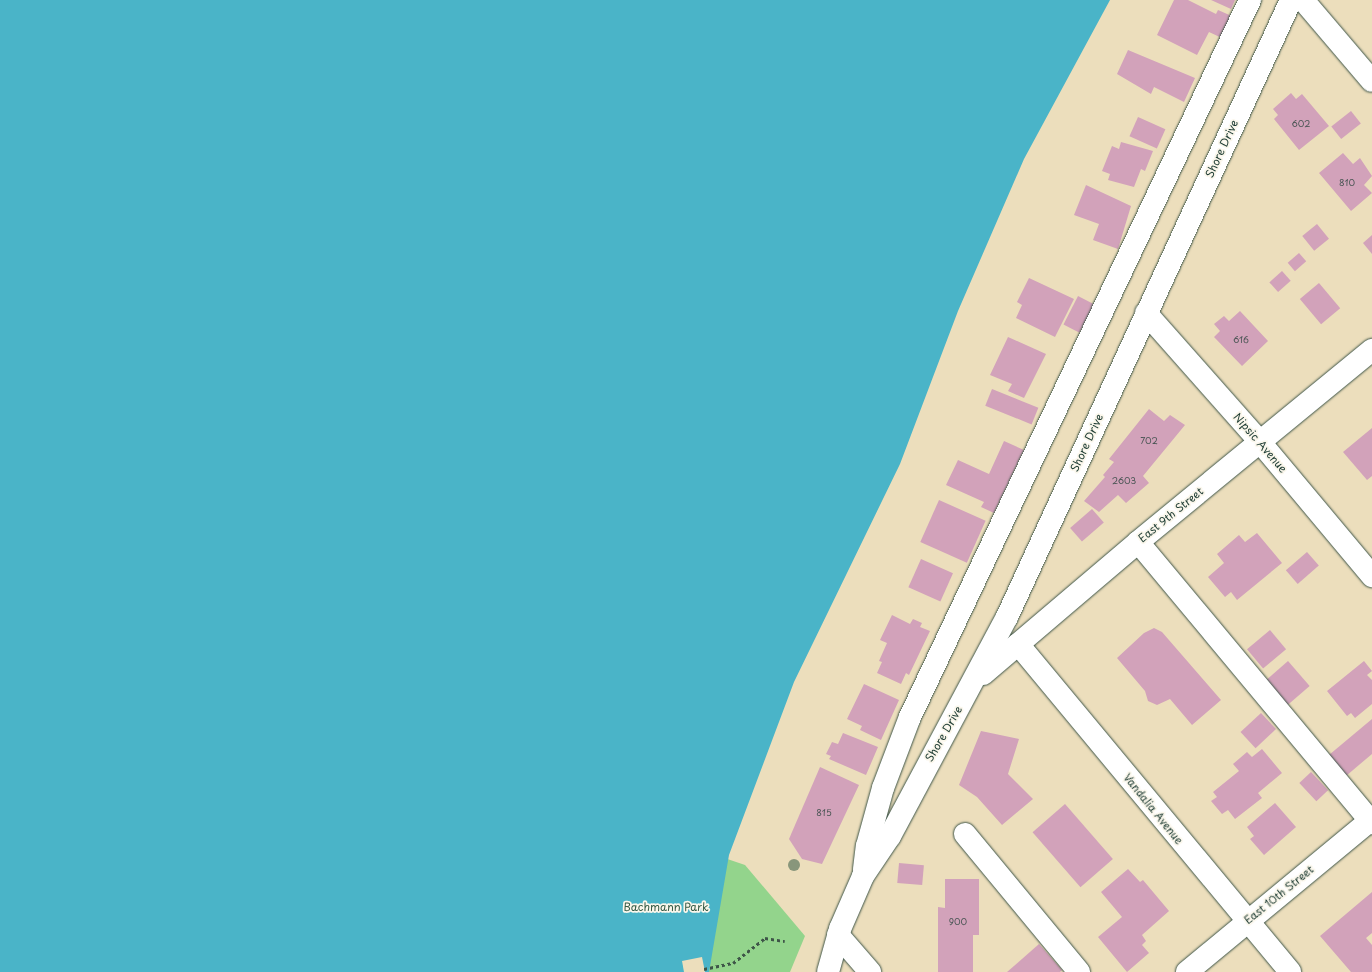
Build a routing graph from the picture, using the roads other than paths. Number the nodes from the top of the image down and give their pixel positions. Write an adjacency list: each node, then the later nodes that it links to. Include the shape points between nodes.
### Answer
1 (1250, 0): 14 (street, Shore Drive, via 910,717 883,788 867,846)
2 (1292, 0): 5 (street, Shore Drive)
3 (1303, 0): 4 (street)
4 (1372, 81)
5 (1146, 313): 7 (street, Nipsic Avenue); 11 (street, Shore Drive, via 1007,617)
6 (1372, 350): 7 (street, East 9th Street)
7 (1260, 442): 8 (street, East 9th Street); 9 (street, Nipsic Avenue)
8 (1138, 542): 10 (street, East 9th Street); 12 (street)
9 (1372, 576)
10 (1018, 644): 11 (street, East 9th Street); 15 (street, Vandalia Avenue)
11 (973, 683): 14 (street, Shore Drive, via 890,836)
12 (1371, 821): 15 (street, East 10th Street)
13 (965, 834): 19 (street)
14 (863, 876): 16 (street, Shore Drive)
15 (1246, 922): 20 (street, East 10th Street); 21 (street, Vandalia Avenue)
16 (838, 935): 17 (street, Shore Drive); 18 (street)
17 (828, 972)
18 (870, 972)
19 (1079, 972)
20 (1188, 972)
21 (1290, 972)

